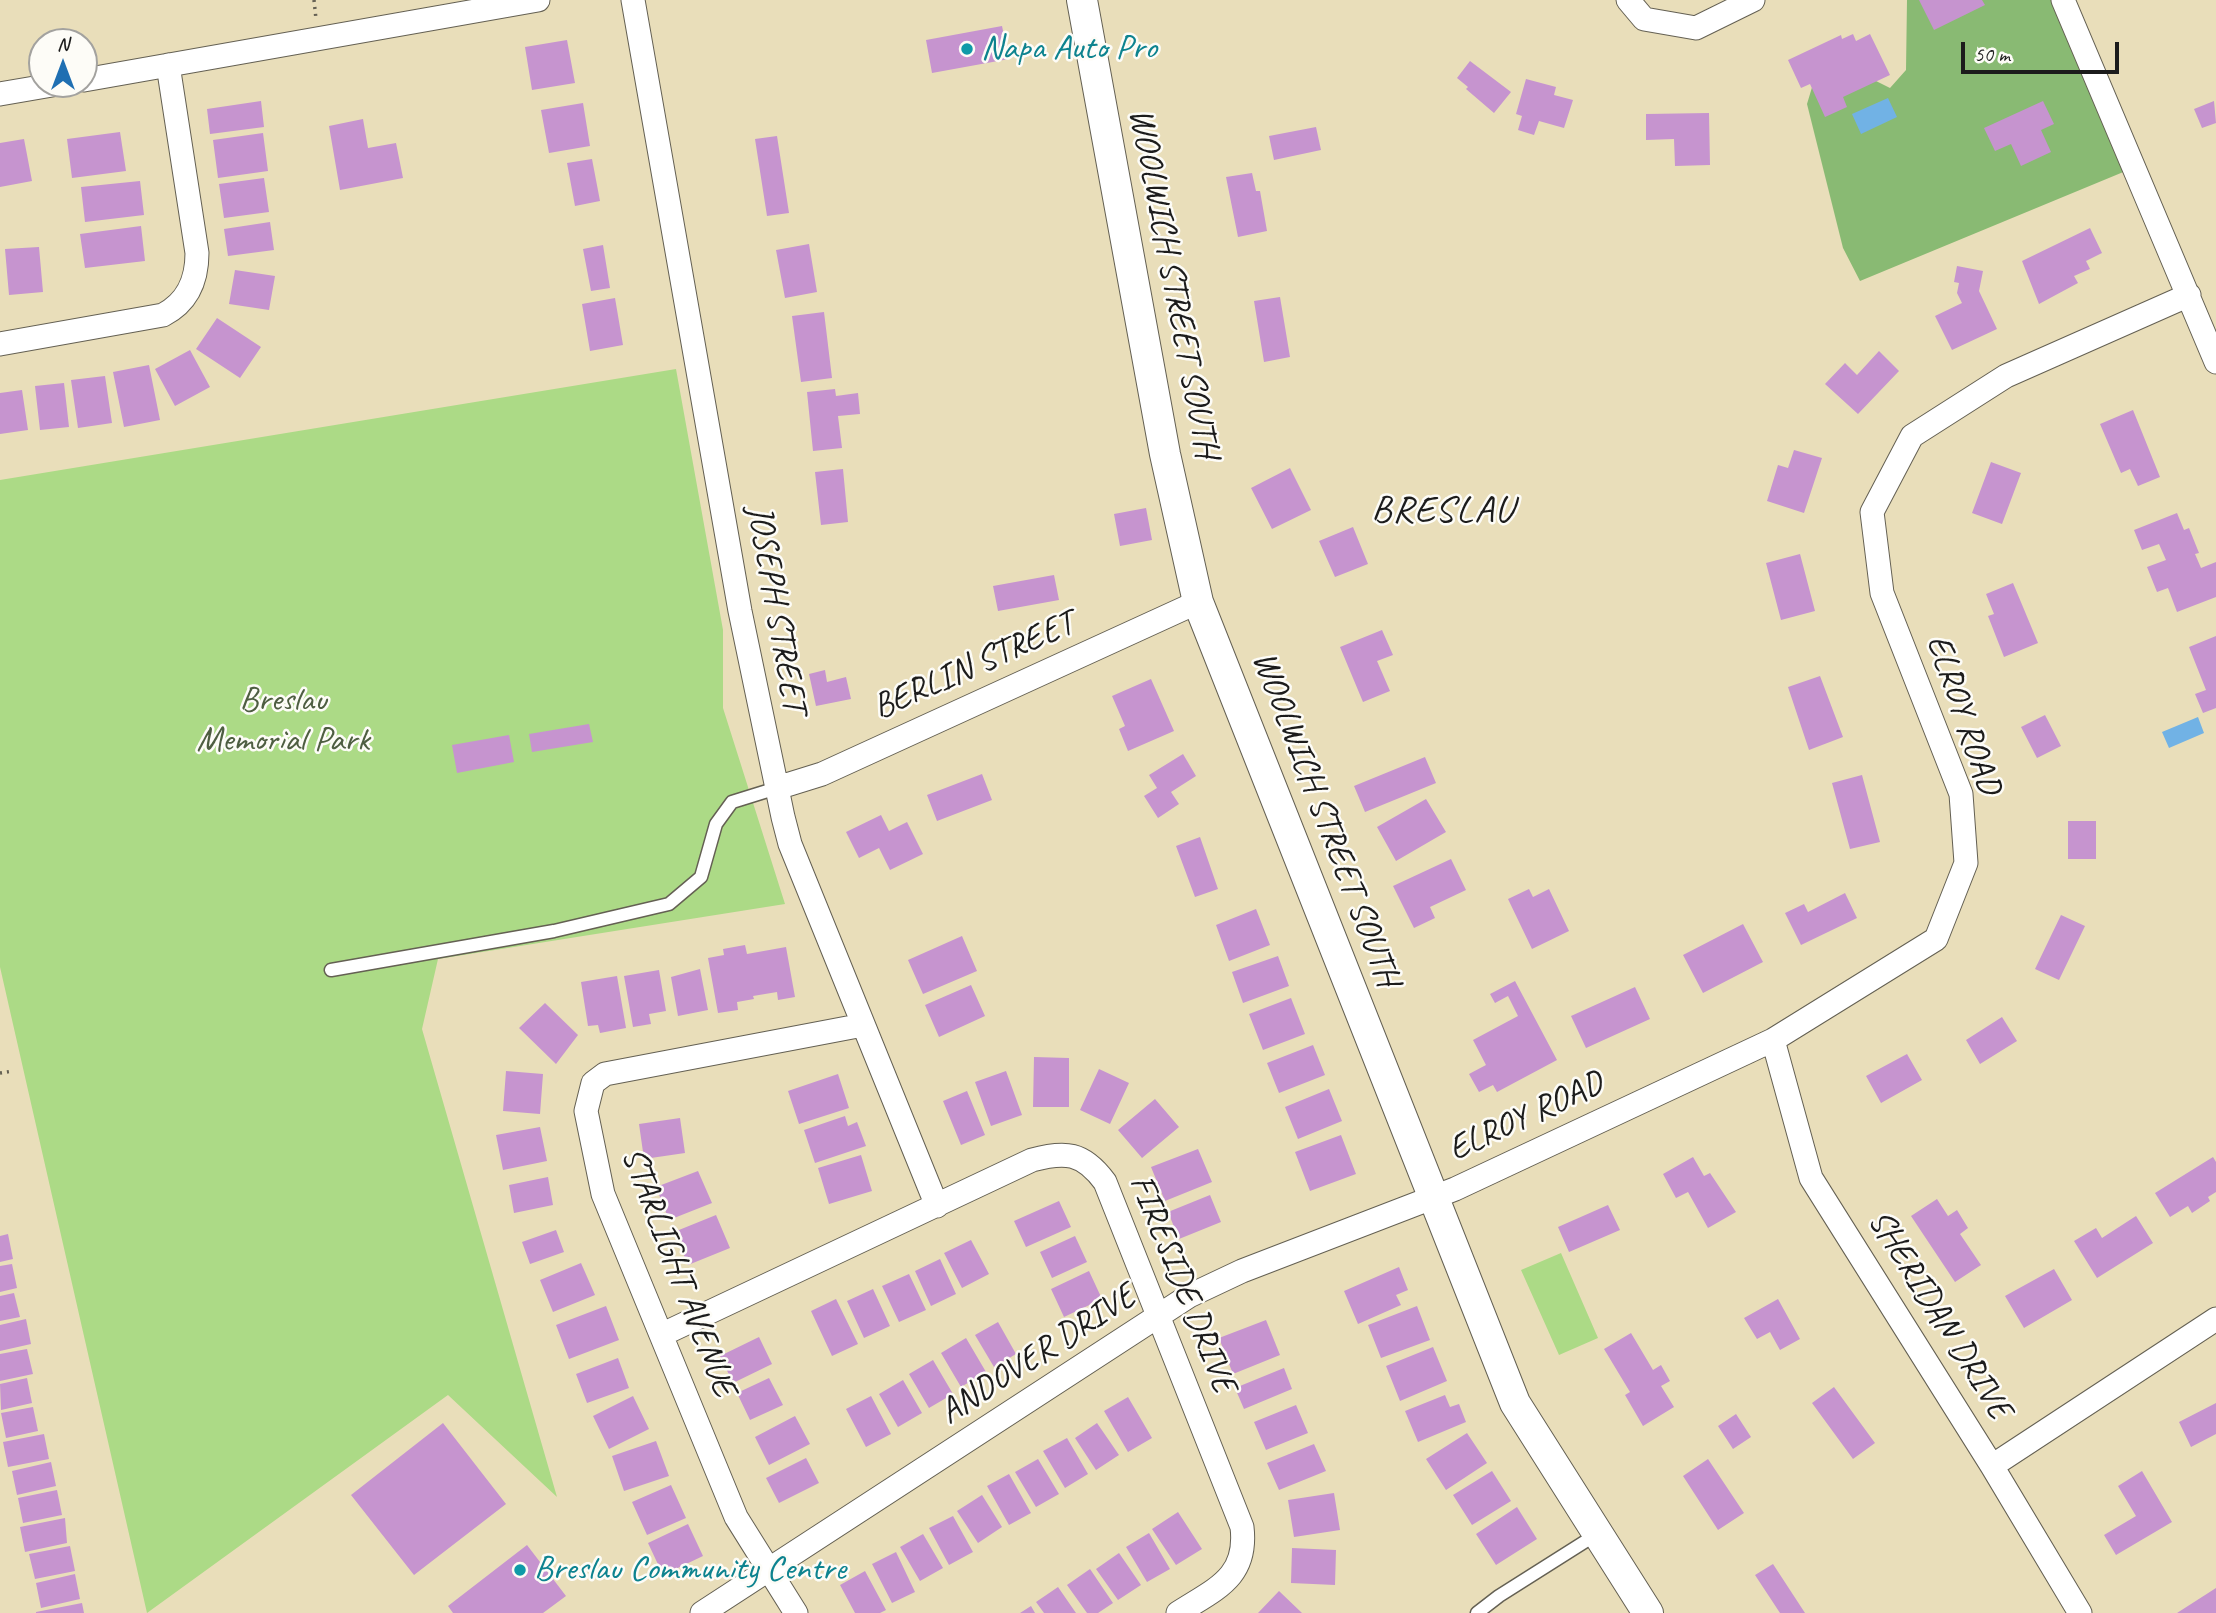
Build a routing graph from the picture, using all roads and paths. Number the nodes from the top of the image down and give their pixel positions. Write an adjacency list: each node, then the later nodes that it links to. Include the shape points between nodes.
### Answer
1 (314, 0): 8 (path)
2 (538, 0): 9 (street)
3 (634, 0): 17 (street, JOSEPH STREET, via 740,611)
4 (1082, 0): 16 (street, WOOLWICH STREET SOUTH, via 1165,454)
5 (1628, 0): 6 (street, via 1644,19 1696,28)
6 (1753, 0)
7 (2063, 0): 13 (street)
8 (317, 20)
9 (168, 65): 10 (street); 14 (street, via 197,253 190,289 176,308 163,314)
10 (98, 78)
11 (28, 89): 12 (street)
12 (0, 94)
13 (2189, 295): 15 (street); 20 (street, ELROY ROAD, via 2006,376 1912,436 1872,512 1882,593 1961,794 1966,863 1936,939)
14 (0, 344)
15 (2216, 362)
16 (1198, 602): 17 (street, BERLIN STREET, via 822,774); 23 (street, WOOLWICH STREET SOUTH)
17 (777, 788): 18 (lane, via 732,802 716,824 701,877 669,904 554,931); 19 (street, JOSEPH STREET, via 790,844)
18 (331, 970)
19 (863, 1025): 24 (street, JOSEPH STREET); 27 (street, STARLIGHT AVENUE, via 605,1074 593,1083 586,1111 603,1194)
20 (1773, 1040): 23 (street, ELROY ROAD); 28 (street, SHERIDAN DRIVE, via 1811,1178)
21 (13, 1071): 22 (path)
22 (0, 1073)
23 (1434, 1197): 25 (street, ANDOVER DRIVE, via 1242,1271 1189,1296); 29 (street, WOOLWICH STREET SOUTH, via 1515,1403)
24 (937, 1206): 25 (street, FIRESIDE DRIVE, via 1032,1160 1065,1154 1080,1159 1105,1182); 27 (street, FIRESIDE DRIVE)
25 (1160, 1316): 30 (street, ANDOVER DRIVE); 33 (street, FIRESIDE DRIVE, via 1244,1542 1239,1566 1230,1577)
26 (2216, 1319): 28 (street)
27 (661, 1335): 30 (street, STARLIGHT AVENUE, via 736,1517)
28 (1992, 1466): 36 (street, SHERIDAN DRIVE)
29 (1598, 1534): 34 (lane); 35 (street, WOOLWICH STREET SOUTH)
30 (768, 1570): 31 (street, ANDOVER DRIVE); 32 (street, STARLIGHT AVENUE)
31 (702, 1613)
32 (796, 1613)
33 (1178, 1613)
34 (1478, 1613)
35 (1648, 1613)
36 (2080, 1613)

